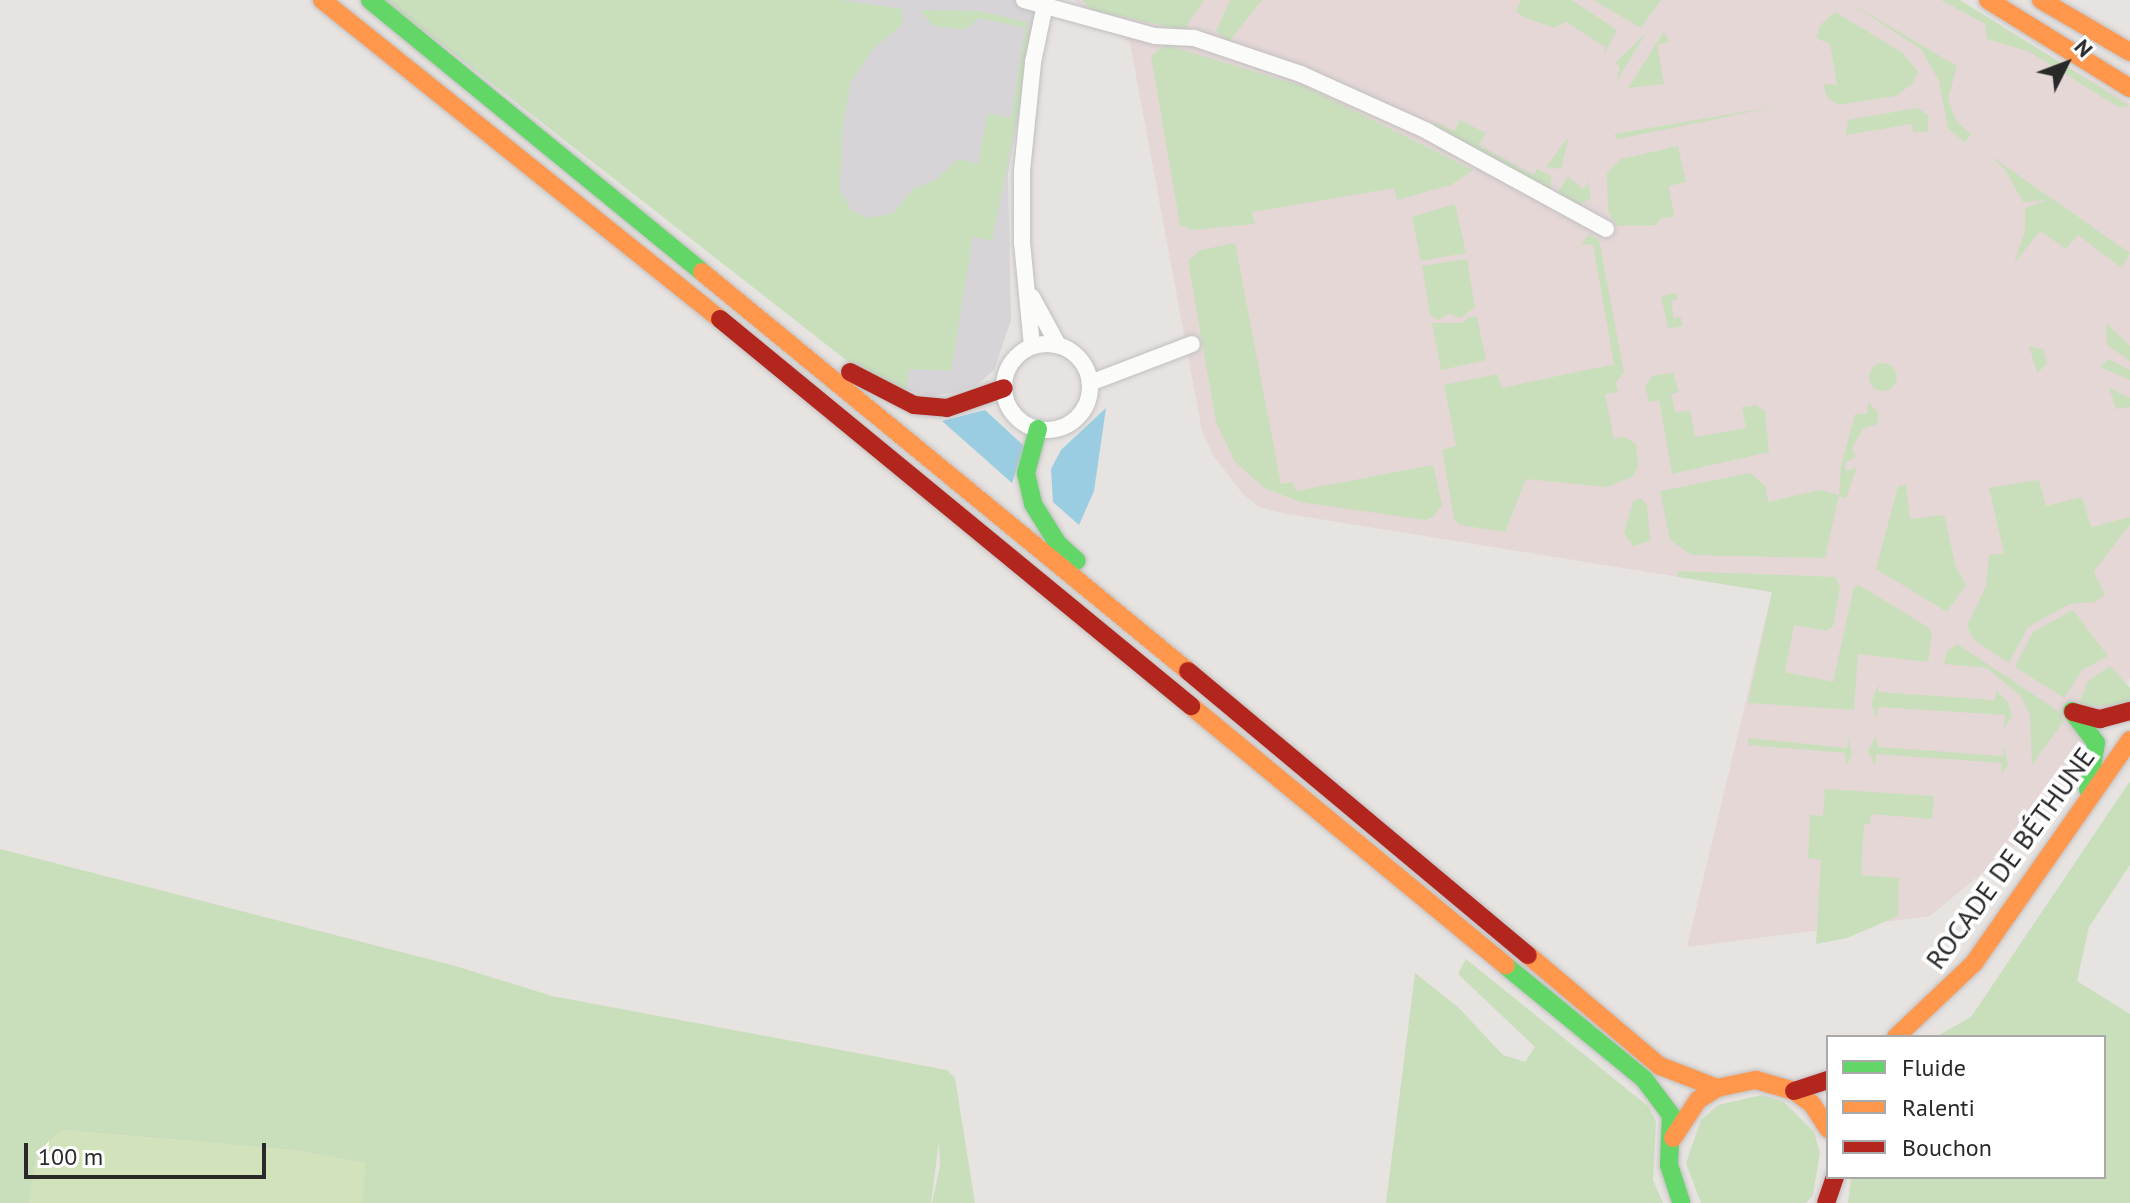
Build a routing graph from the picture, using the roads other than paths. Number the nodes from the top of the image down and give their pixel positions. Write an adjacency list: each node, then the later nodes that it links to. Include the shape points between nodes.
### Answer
1 (322, 0): 31 (main road, via 725,323 1644,1079 1671,1115)
2 (370, 0): 10 (main road)
3 (1024, 0): 6 (street)
4 (1988, 0): 8 (main road)
5 (2041, 0): 7 (main road)
6 (1045, 3): 9 (street, via 1155,36 1194,38 1301,74 1427,131); 11 (street, via 1022,171 1022,243)
7 (2130, 52)
8 (2130, 88)
9 (1606, 229)
10 (698, 271): 18 (main road, via 751,295 885,394 914,405 947,408); 20 (main road)
11 (1031, 295): 13 (street); 14 (street)
12 (1192, 344): 16 (street)
13 (1058, 345): 14 (street); 15 (street)
14 (1032, 346): 18 (street, via 1011,362)
15 (1083, 363): 16 (street); 17 (street)
16 (1124, 369): 17 (street)
17 (1090, 383): 19 (street, via 1090,397 1076,419 1065,427)
18 (1004, 388): 19 (street, via 1014,415)
19 (1038, 429): 20 (main road, via 1026,473 1033,504 1058,544 1131,611)
20 (1165, 651): 28 (main road, via 1660,1066)
21 (2130, 711): 24 (main road, via 2100,719 2072,711 2096,743 2093,780)
22 (2130, 740): 24 (main road, ROCADE DE BÉTHUNE)
23 (2130, 756): 26 (main road, ROCADE DE BÉTHUNE, via 2000,952)
24 (2045, 865): 25 (main road, ROCADE DE BÉTHUNE, via 1974,963)
25 (1898, 1035)
26 (1921, 1035)
27 (1826, 1081): 29 (main road)
28 (1717, 1088): 29 (main road, via 1756,1080); 31 (main road, via 1690,1109)
29 (1794, 1091): 30 (main road, via 1812,1104)
30 (1826, 1126)
31 (1673, 1138): 32 (main road, via 1669,1165)
32 (1681, 1203)

